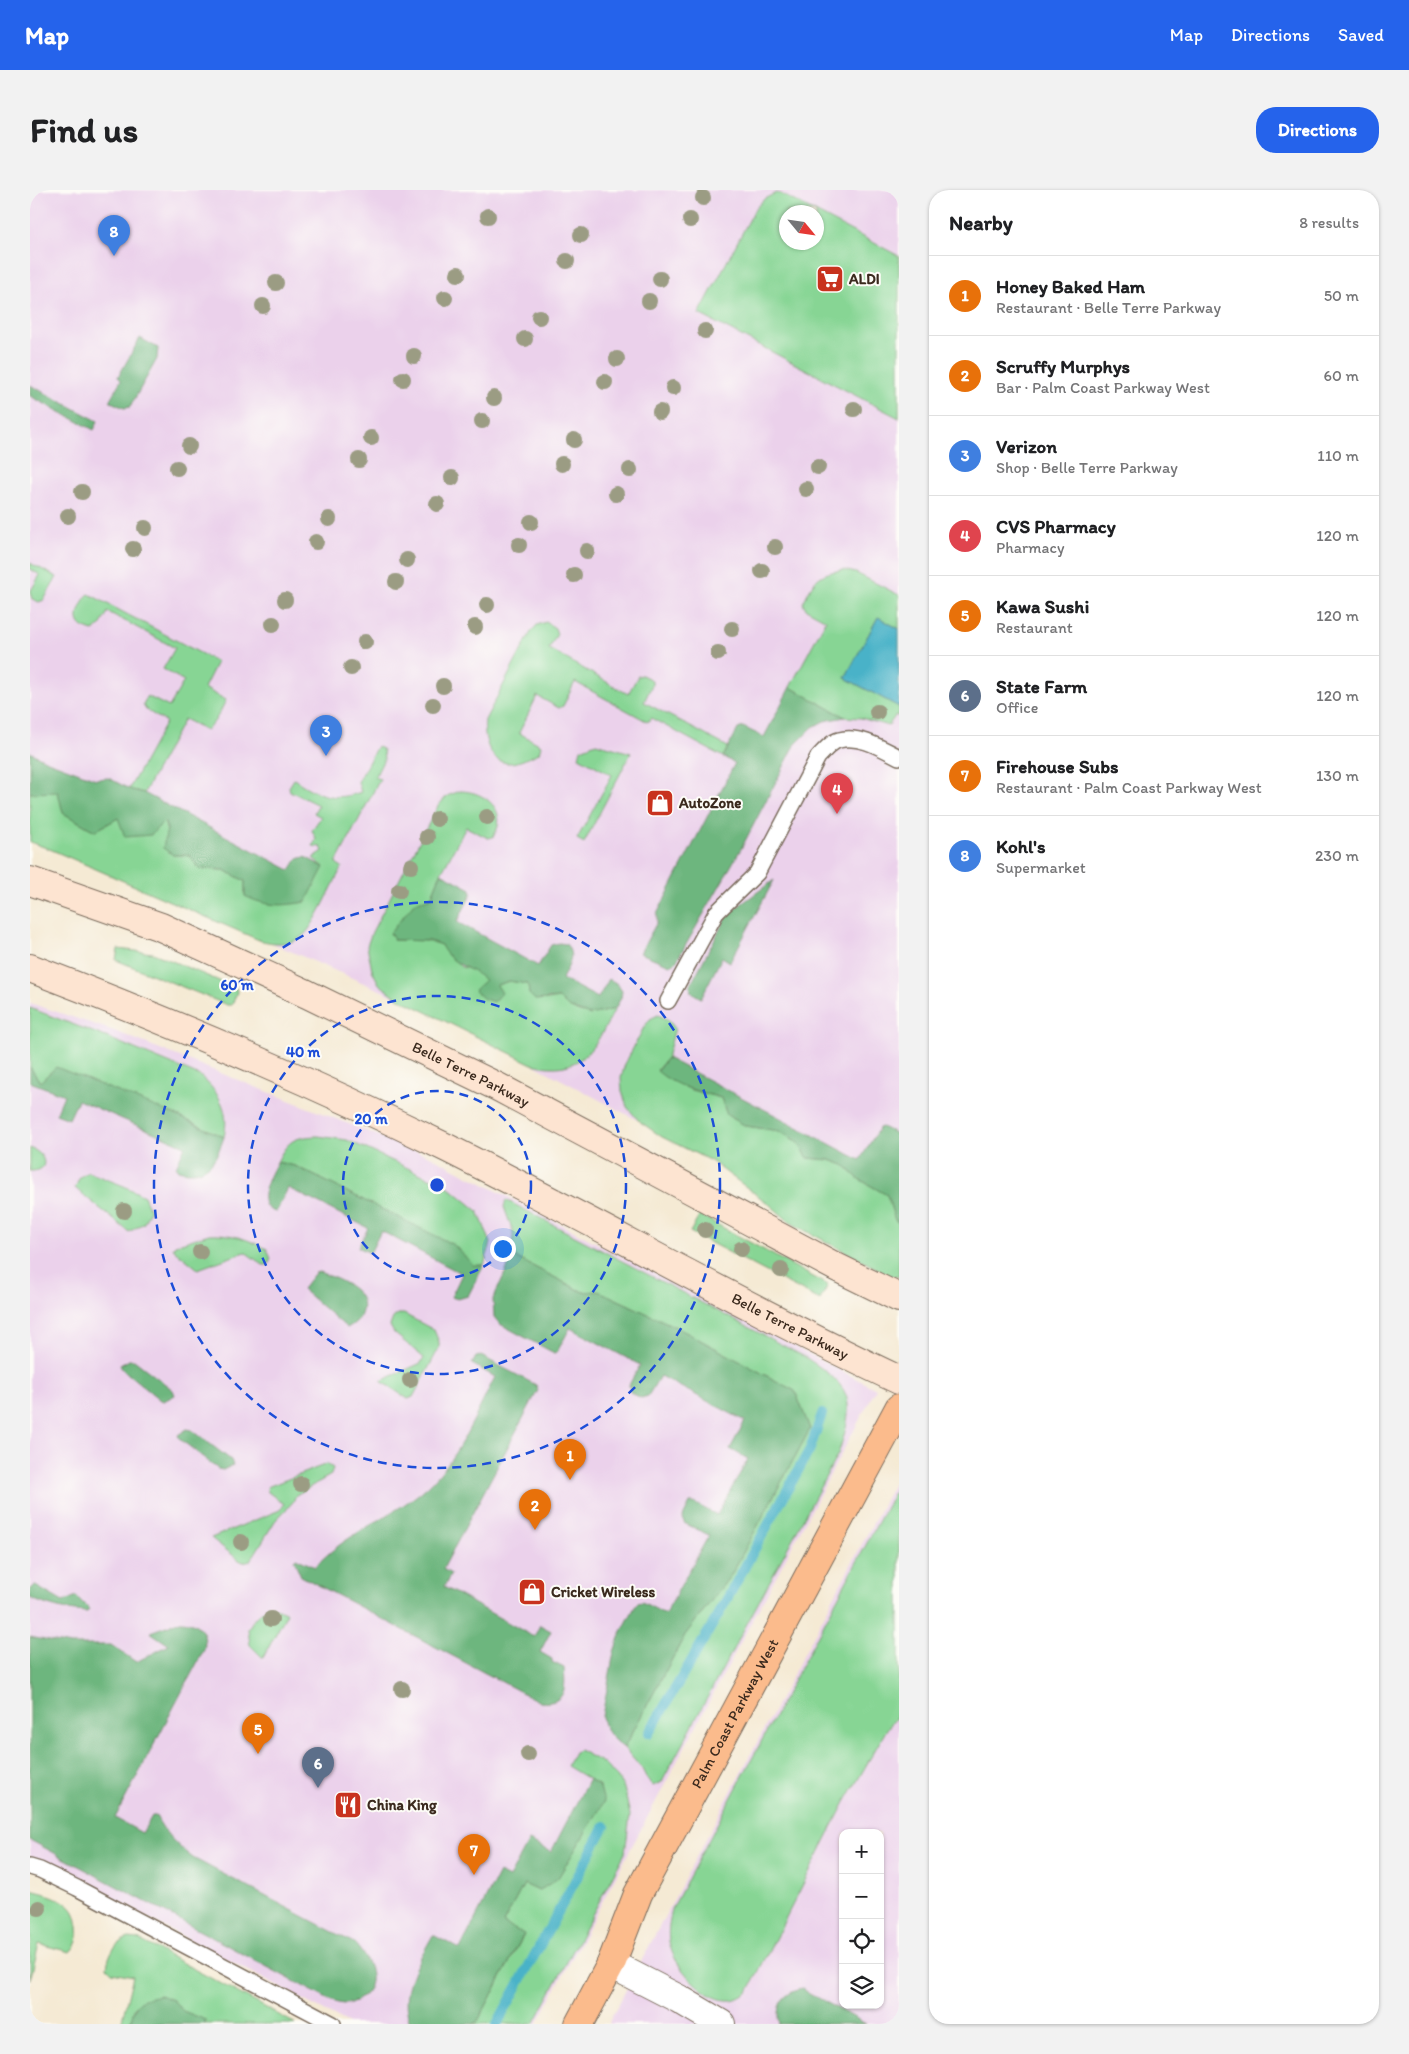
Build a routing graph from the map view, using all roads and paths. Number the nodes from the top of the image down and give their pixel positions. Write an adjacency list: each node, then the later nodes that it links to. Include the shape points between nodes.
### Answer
1 (899, 757): 4 (lane, via 855,739 839,740 818,757 757,873 716,913)
2 (30, 881): 5 (main road, Belle Terre Parkway, via 161,927 307,994 498,1087)
3 (30, 968): 6 (main road, Belle Terre Parkway, via 161,1019 344,1099)
4 (668, 1001)
5 (899, 1298)
6 (899, 1380)
7 (899, 1408): 9 (main road, Palm Coast Parkway West, via 638,1894)
8 (30, 1867): 10 (lane, via 77,1888)
9 (611, 1964): 11 (main road, Palm Coast Parkway West); 12 (street)
10 (333, 2024)
11 (579, 2024)
12 (721, 2024)

